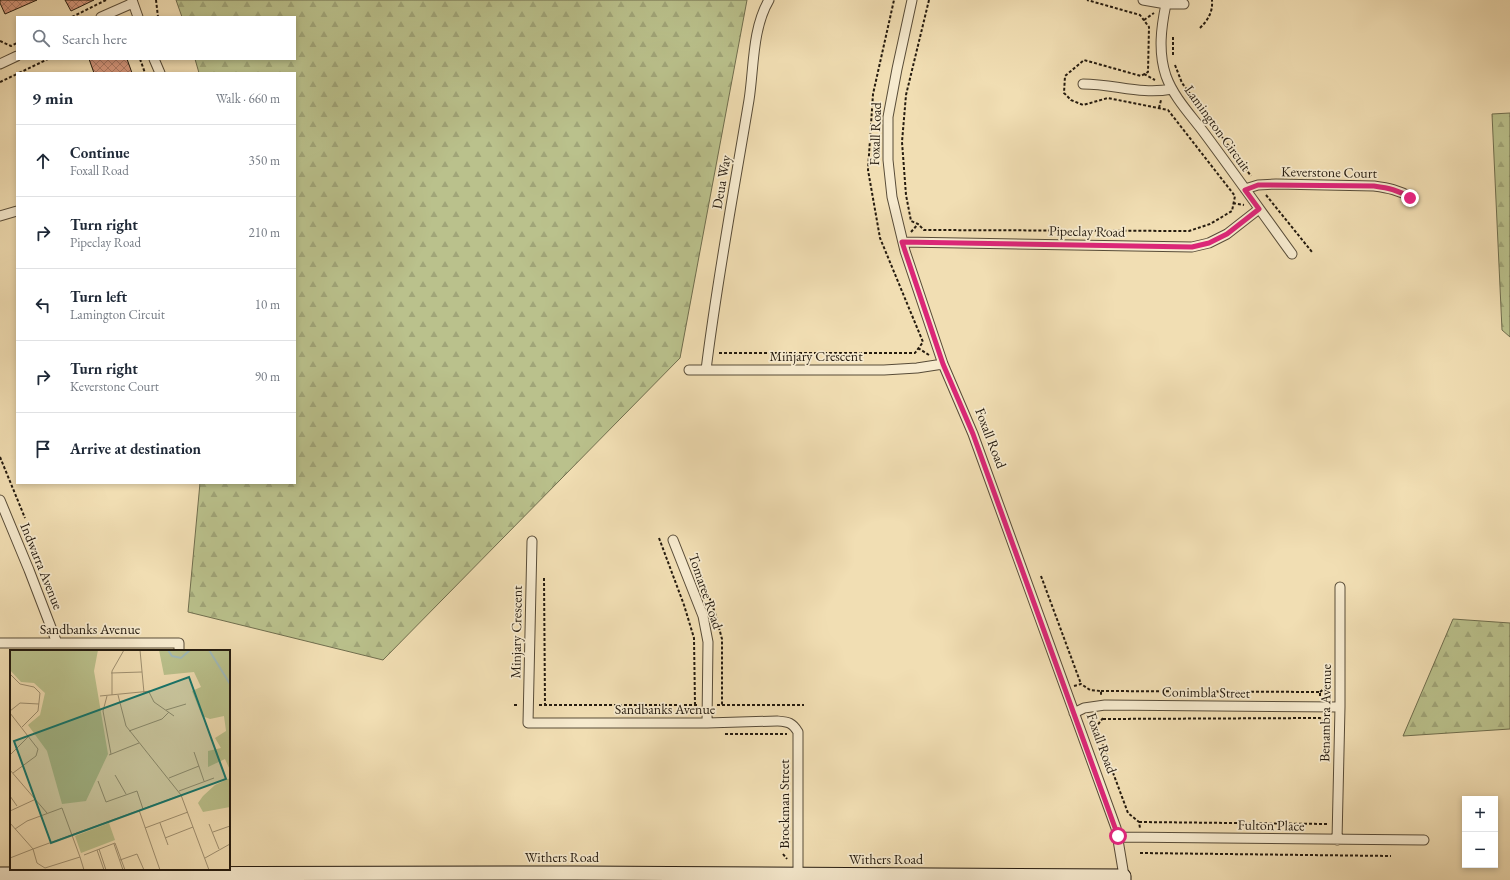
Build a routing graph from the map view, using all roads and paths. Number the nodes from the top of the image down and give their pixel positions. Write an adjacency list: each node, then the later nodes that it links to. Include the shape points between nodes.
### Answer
1 (106, 0): 13 (path)
2 (156, 0): 16 (path)
3 (769, 0): 42 (street, Deua Way, via 760,20 757,36)
4 (894, 0): 42 (path, via 873,94 868,170 880,238 923,342 915,353 720,353)
5 (912, 0): 39 (street, Foxall Road, via 888,117 888,160 892,197)
6 (929, 0): 7 (path, via 906,95 902,142 911,221 924,230 1189,231 1210,224 1232,211 1234,196 1168,110 1108,98 1083,105 1071,100 1064,93 1065,76 1084,60 1141,76 1148,72 1149,27 1140,15)
7 (1087, 0)
8 (1143, 0): 11 (street)
9 (1212, 0): 17 (path, via 1210,14)
10 (132, 1): 14 (street); 15 (street)
11 (1166, 4): 12 (street); 32 (street, Lamington Circuit, via 1160,43 1166,76)
12 (1184, 4)
13 (74, 16)
14 (103, 16)
15 (138, 16)
16 (158, 16)
17 (1200, 28)
18 (1173, 37): 33 (path, via 1173,61 1182,83)
19 (0, 41): 20 (path, via 11,46)
20 (16, 44)
21 (16, 56): 25 (street)
22 (46, 60): 26 (path)
23 (140, 60): 27 (path)
24 (154, 60): 28 (street)
25 (0, 64)
26 (22, 72)
27 (145, 72)
28 (160, 72)
29 (16, 75): 30 (path)
30 (0, 82)
31 (1083, 84): 32 (street, via 1146,92)
32 (1172, 89): 34 (street, Lamington Circuit)
33 (1258, 185): 34 (street, Keverstone Court); 35 (street, Keverstone Court, via 1374,186 1403,192); 40 (path)
34 (1245, 190): 36 (street, Lamington Circuit)
35 (1410, 198)
36 (1259, 209): 39 (street, Pipeclay Road, via 1227,234 1209,243 1192,247); 41 (street, Lamington Circuit)
37 (16, 211): 38 (street)
38 (0, 216)
39 (902, 242): 43 (street, Foxall Road)
40 (1312, 252)
41 (1292, 254)
42 (708, 349): 45 (street, Deua Way)
43 (943, 364): 45 (street, Minjary Crescent, via 884,370); 59 (street, Foxall Road, via 973,434)
44 (689, 370): 45 (street, Minjary Crescent)
45 (706, 370)
46 (0, 457): 48 (path)
47 (1, 504): 56 (street, Indwarra Avenue)
48 (25, 518)
49 (659, 538): 64 (path, via 694,638)
50 (673, 540): 65 (street, Tomaree Road, via 702,616 708,642)
51 (532, 541): 62 (street, Minjary Crescent)
52 (1041, 576): 58 (path)
53 (544, 578): 63 (path)
54 (1340, 587): 69 (street, Benambra Avenue)
55 (0, 643): 56 (street, Sandbanks Avenue)
56 (56, 643): 57 (street, Sandbanks Avenue)
57 (179, 647)
58 (1081, 684): 59 (path); 60 (path, via 1090,690)
59 (1065, 689): 70 (street, Foxall Road)
60 (1101, 692): 67 (path); 68 (path, via 1320,692)
61 (514, 705): 62 (path)
62 (528, 705): 63 (path); 73 (street, Minjary Crescent)
63 (545, 705): 64 (path)
64 (695, 705): 65 (path)
65 (707, 705): 66 (path); 74 (street, Tomaree Road)
66 (804, 705)
67 (1102, 705): 68 (street, Conimbla Street); 70 (street, Conimbla Street, via 1084,708); 72 (path)
68 (1320, 707): 69 (street, Conimbla Street); 71 (path)
69 (1340, 707): 78 (street, Benambra Avenue)
70 (1074, 713): 79 (street, Foxall Road)
71 (1320, 718): 72 (path); 75 (path)
72 (1102, 719): 77 (path, via 1096,728 1128,813)
73 (528, 723): 74 (street, Sandbanks Avenue)
74 (707, 723): 76 (street, Sandbanks Avenue, via 777,721 787,722)
75 (1332, 730)
76 (798, 732): 87 (street, Brockman Street)
77 (1139, 822): 78 (path); 80 (path)
78 (1338, 824): 81 (street, Benambra Avenue)
79 (1118, 836): 80 (street, Fulton Place); 89 (street, Foxall Road)
80 (1140, 837): 81 (street, Fulton Place)
81 (1337, 840): 82 (street, Fulton Place)
82 (1424, 840)
83 (1140, 853): 84 (path)
84 (1391, 856)
85 (0, 874): 86 (street, Withers Road)
86 (178, 874): 88 (street, Withers Road)
87 (798, 875): 88 (street, Withers Road); 89 (street, Withers Road)
88 (759, 877)
89 (1124, 878)

